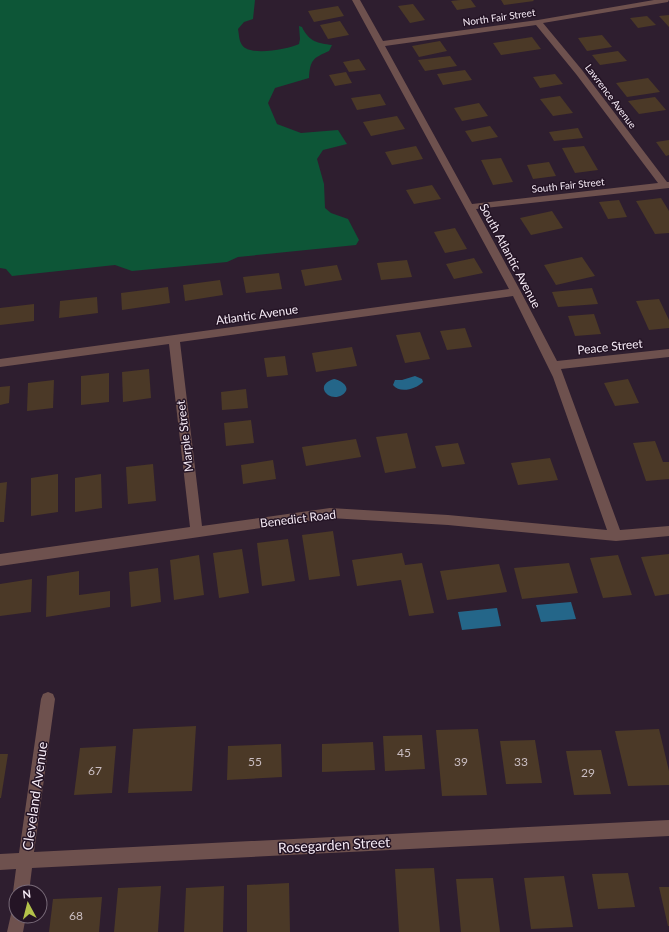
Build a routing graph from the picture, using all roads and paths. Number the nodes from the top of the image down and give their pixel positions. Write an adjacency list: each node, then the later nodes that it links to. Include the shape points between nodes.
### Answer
1 (356, 0): 4 (street, South Atlantic Avenue)
2 (668, 0): 3 (street, North Fair Street)
3 (538, 22): 4 (street, North Fair Street); 5 (street, Lawrence Avenue)
4 (379, 44): 6 (street, South Atlantic Avenue)
5 (667, 185): 6 (street, South Fair Street)
6 (469, 207): 7 (street, South Atlantic Avenue)
7 (516, 292): 8 (street, Atlantic Avenue); 11 (street, South Atlantic Avenue)
8 (174, 340): 10 (street, Atlantic Avenue); 13 (street, Marple Street)
9 (669, 353): 11 (street, Peace Street)
10 (0, 363)
11 (553, 366): 14 (street, South Atlantic Avenue)
12 (669, 531): 14 (street, Benedict Road)
13 (197, 532): 14 (street, Benedict Road, via 330,513 448,520); 15 (street, Benedict Road)
14 (616, 536)
15 (0, 560)
16 (48, 699): 18 (street, Cleveland Avenue)
17 (669, 828): 18 (street, Rosegarden Street)
18 (26, 861): 19 (street, Rosegarden Street); 20 (street, Cleveland Avenue)
19 (0, 862)
20 (22, 884)

